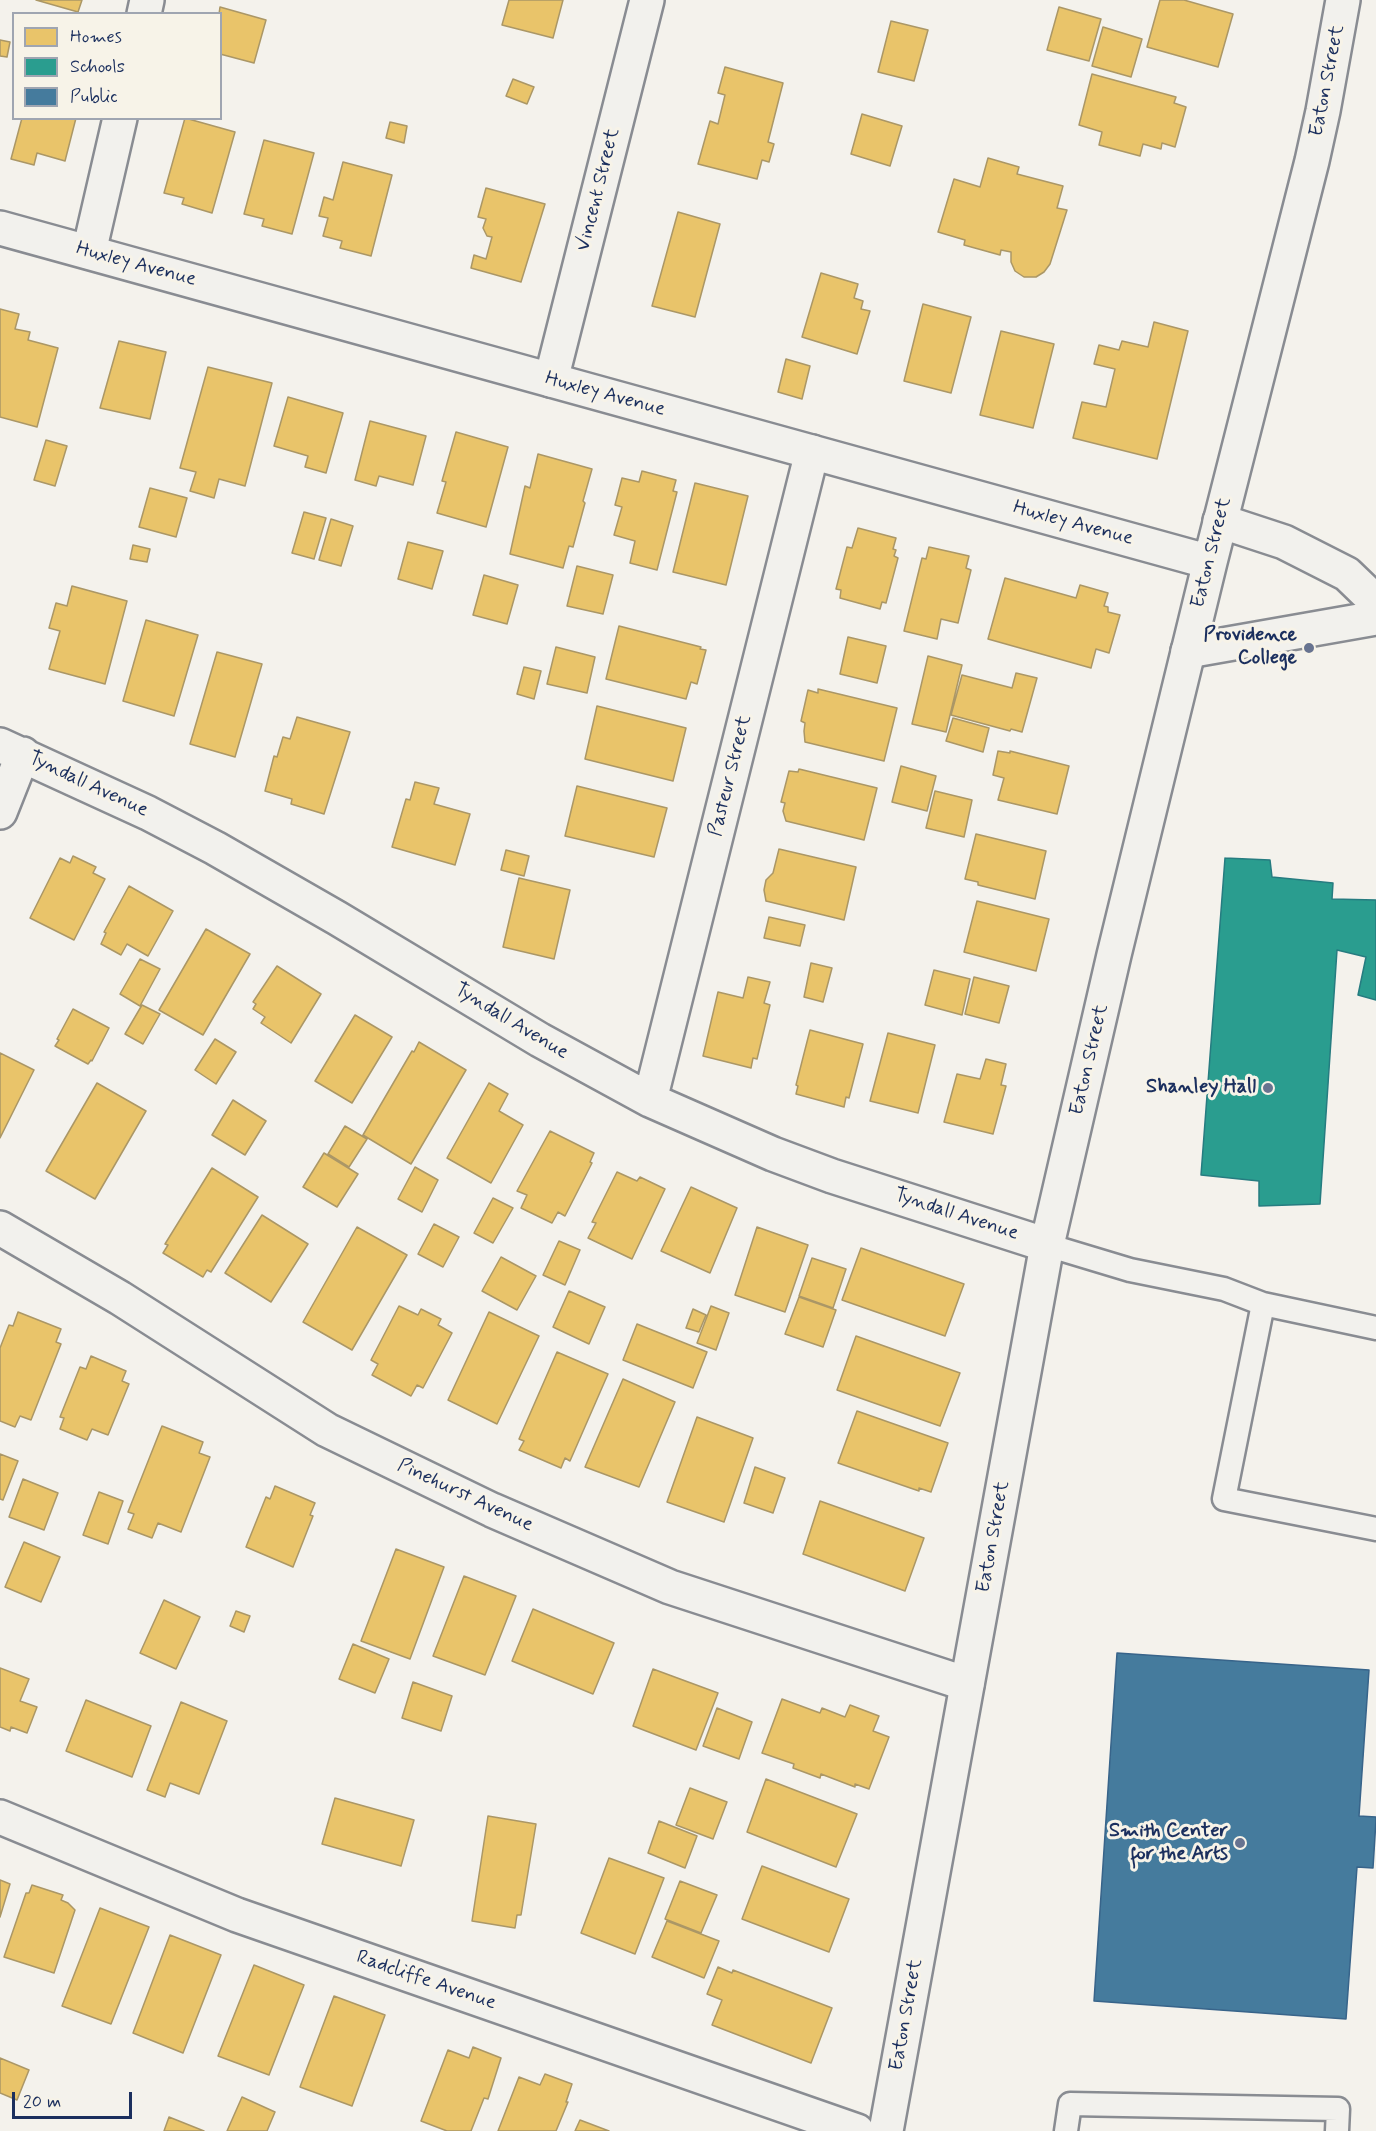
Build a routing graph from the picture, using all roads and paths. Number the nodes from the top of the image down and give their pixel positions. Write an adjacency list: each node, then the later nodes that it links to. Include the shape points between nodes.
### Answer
1 (647, 0): 6 (street, Vincent Street)
2 (1343, 0): 8 (street, Eaton Street, via 1312,161)
3 (120, 120): 5 (street)
4 (0, 228): 5 (street, Huxley Avenue)
5 (89, 252): 6 (street, Huxley Avenue)
6 (551, 380): 7 (street, Huxley Avenue)
7 (812, 452): 9 (street, Huxley Avenue); 15 (street, Pasteur Street)
8 (1220, 521): 9 (street, Eaton Street); 10 (street, via 1284,542 1347,574)
9 (1210, 562): 12 (street, Eaton Street)
10 (1376, 602)
11 (1376, 618): 12 (street)
12 (1188, 651): 17 (street, Eaton Street)
13 (11, 749): 14 (street); 15 (street, Tyndall Avenue, via 215,848 540,1040)
14 (0, 812)
15 (650, 1100): 17 (street, Tyndall Avenue, via 832,1176)
16 (0, 1228): 21 (street, Pinehurst Avenue, via 120,1298 327,1430 492,1510 670,1587)
17 (1047, 1245): 18 (lane, via 1130,1270 1224,1289); 21 (street, Eaton Street)
18 (1263, 1304): 19 (lane); 20 (lane, via 1224,1499)
19 (1376, 1328)
20 (1376, 1529)
21 (967, 1684): 24 (street, Eaton Street)
22 (0, 1817): 23 (street, Radcliffe Avenue, via 237,1915)
23 (857, 2131)
24 (886, 2131)
25 (1066, 2131): 26 (lane, via 1070,2104 1338,2109)
26 (1337, 2131)

